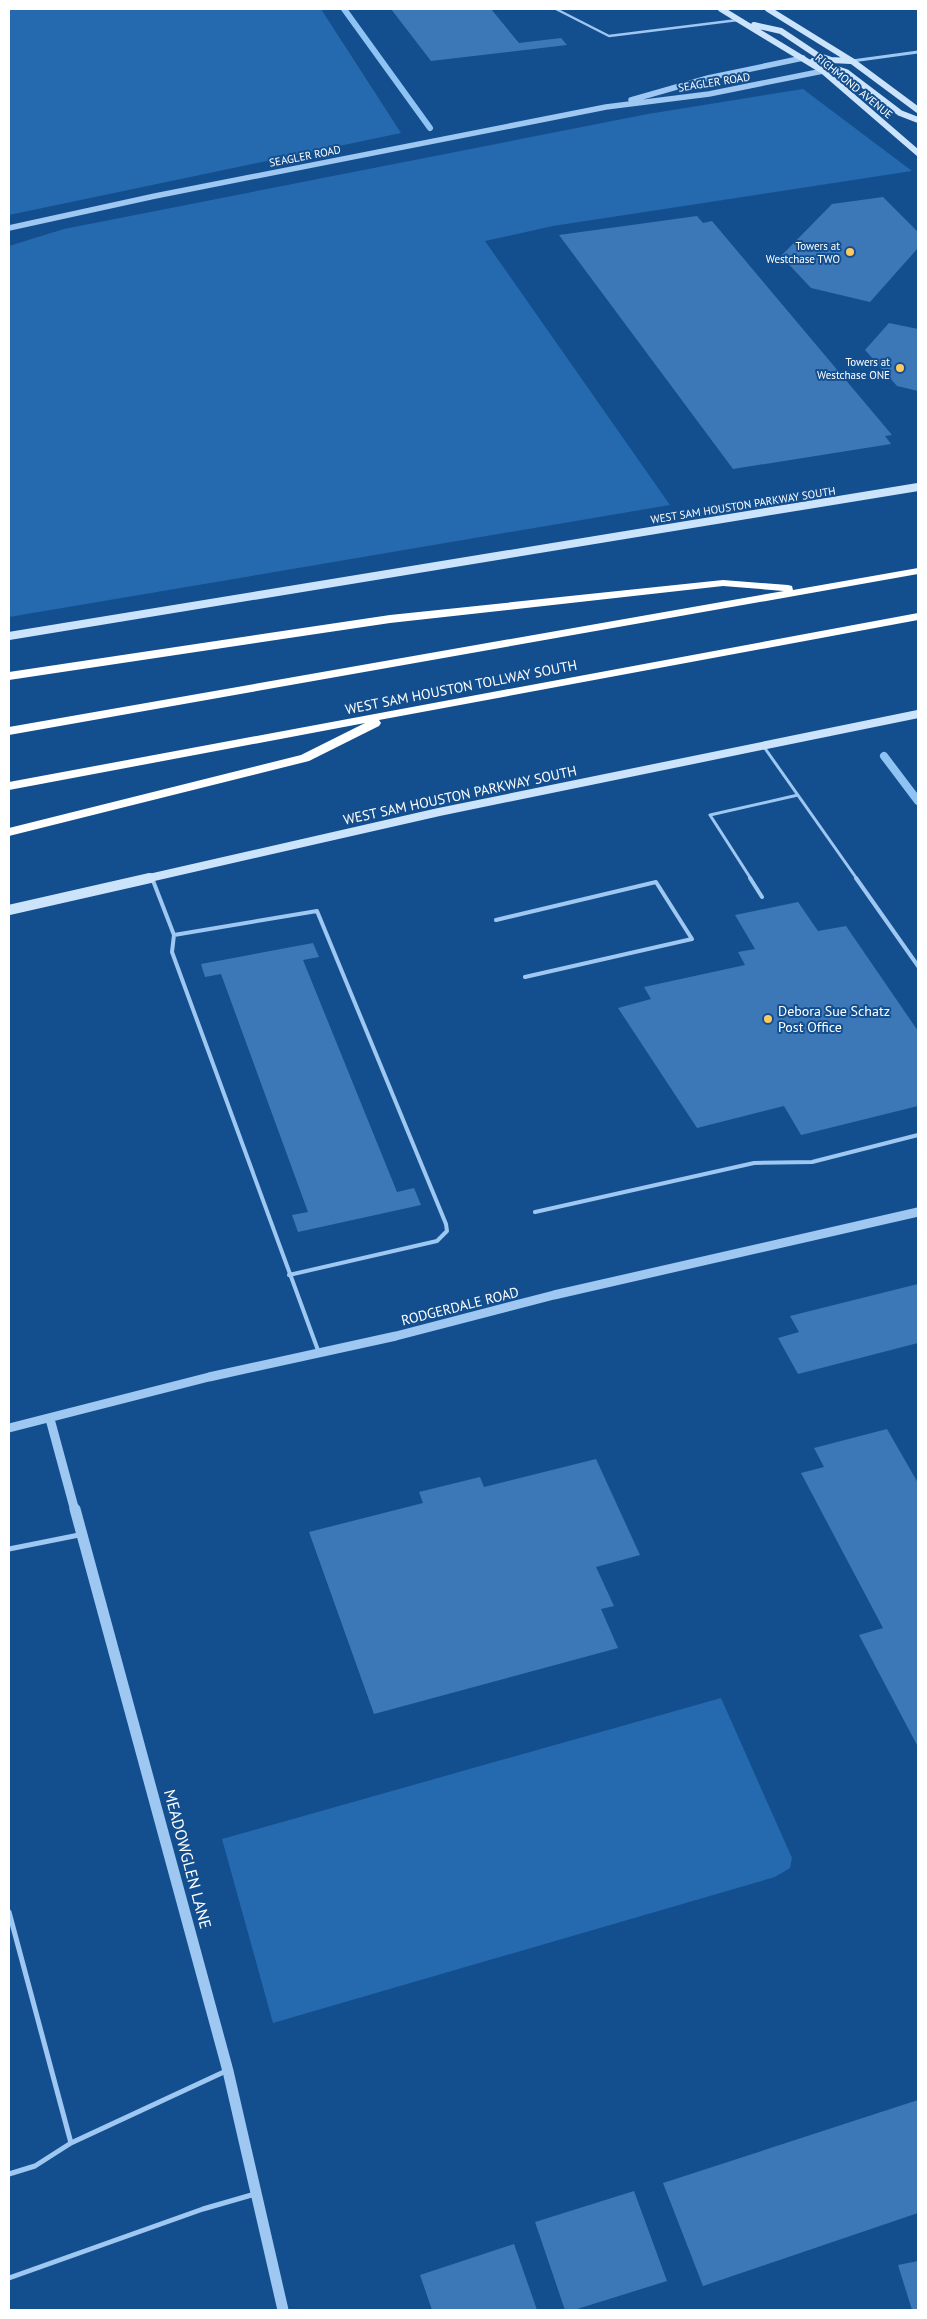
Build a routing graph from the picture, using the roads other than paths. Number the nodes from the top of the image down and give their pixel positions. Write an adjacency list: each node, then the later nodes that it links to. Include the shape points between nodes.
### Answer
1 (556, 9): 4 (lane, via 609,36)
2 (721, 9): 4 (main road, RICHMOND AVENUE)
3 (768, 9): 8 (main road, RICHMOND AVENUE)
4 (740, 20): 5 (main road, RICHMOND AVENUE)
5 (746, 24): 7 (main road, RICHMOND AVENUE); 8 (main road, via 781,31 817,55)
6 (918, 52): 8 (street)
7 (803, 58): 9 (main road, RICHMOND AVENUE); 10 (street, SEAGLER ROAD, via 708,78); 12 (main road, via 846,72 900,113)
8 (852, 61): 11 (main road, RICHMOND AVENUE)
9 (823, 71): 10 (street, SEAGLER ROAD, via 710,94); 13 (main road, RICHMOND AVENUE)
10 (606, 107): 14 (street, SEAGLER ROAD, via 154,196)
11 (918, 110)
12 (918, 120)
13 (918, 153)
14 (9, 228)
15 (918, 486): 19 (main road, WEST SAM HOUSTON PARKWAY SOUTH)
16 (918, 571): 17 (highway)
17 (809, 590): 20 (highway, via 723,584 390,619); 23 (highway)
18 (918, 616): 22 (highway, WEST SAM HOUSTON TOLLWAY SOUTH)
19 (9, 636)
20 (9, 676)
21 (918, 714): 24 (main road, WEST SAM HOUSTON PARKWAY SOUTH)
22 (392, 715): 25 (highway, WEST SAM HOUSTON TOLLWAY SOUTH); 27 (highway, via 305,758)
23 (9, 731)
24 (762, 745): 26 (lane); 28 (main road, WEST SAM HOUSTON PARKWAY SOUTH, via 439,812)
25 (9, 786)
26 (798, 795): 29 (lane, via 710,815); 34 (lane)
27 (9, 832)
28 (152, 877): 30 (main road, WEST SAM HOUSTON PARKWAY SOUTH); 33 (lane)
29 (762, 897)
30 (9, 910)
31 (317, 911): 33 (lane); 39 (lane, via 447,1231 438,1241)
32 (496, 920): 35 (lane, via 656,882 692,940)
33 (174, 935): 39 (lane, via 172,952)
34 (918, 966)
35 (525, 977)
36 (918, 1136): 37 (lane, via 812,1162 754,1164)
37 (535, 1212)
38 (918, 1212): 40 (street, RODGERDALE ROAD)
39 (289, 1275): 40 (lane)
40 (318, 1353): 41 (street, RODGERDALE ROAD, via 209,1377)
41 (50, 1419): 42 (street, RODGERDALE ROAD); 43 (street, MEADOWGLEN LANE)
42 (9, 1428)
43 (82, 1535): 44 (lane); 46 (street, MEADOWGLEN LANE)
44 (9, 1550)
45 (9, 1912): 47 (lane)
46 (228, 2070): 47 (lane); 49 (street, MEADOWGLEN LANE)
47 (71, 2143): 48 (lane, via 35,2166)
48 (9, 2174)
49 (257, 2193): 50 (lane); 51 (street, MEADOWGLEN LANE)
50 (9, 2278)
51 (284, 2310)

